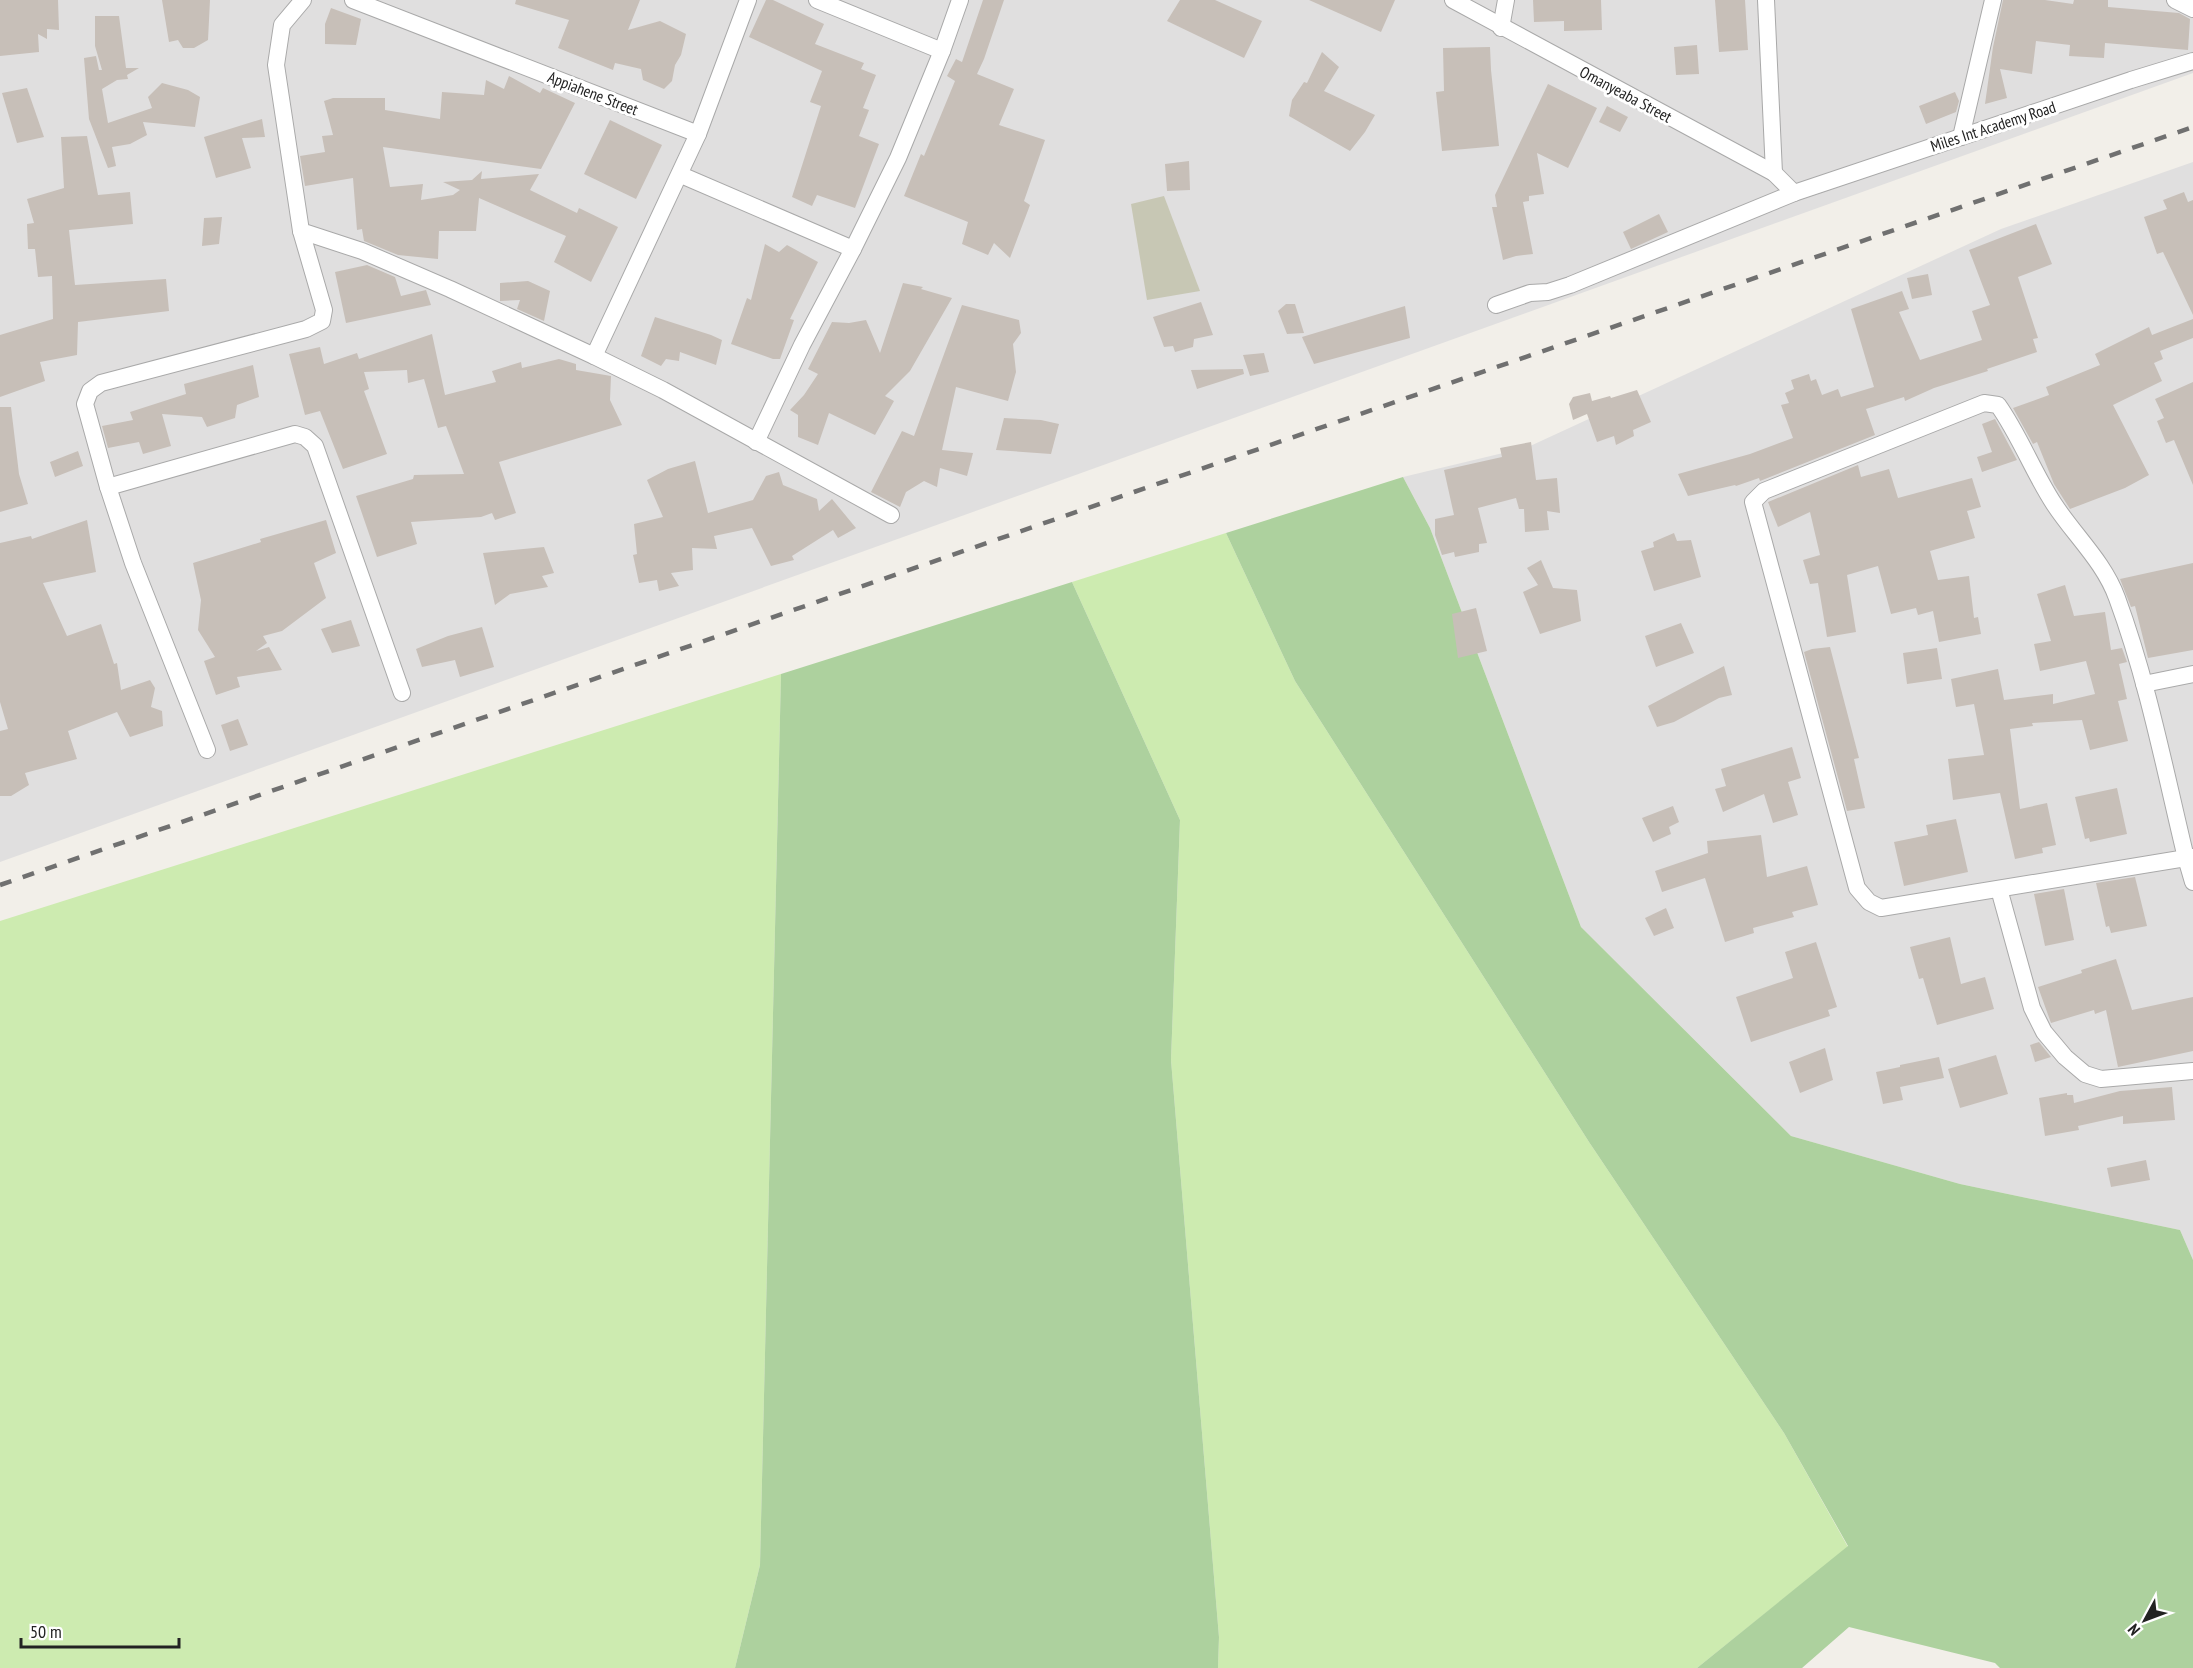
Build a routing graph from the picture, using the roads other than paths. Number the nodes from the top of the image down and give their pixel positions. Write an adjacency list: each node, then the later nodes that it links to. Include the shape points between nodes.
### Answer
1 (303, 0): 20 (street, via 282,25 276,65)
2 (353, 0): 15 (street, Appiahene Street)
3 (748, 0): 15 (street)
4 (817, 0): 13 (street)
5 (960, 0): 13 (street)
6 (1453, 0): 12 (street, Omanyeaba Street)
7 (1506, 0): 12 (street)
8 (1766, 0): 17 (street)
9 (1993, 0): 16 (street)
10 (2175, 0): 11 (street)
11 (2193, 9)
12 (1502, 28): 17 (street, Omanyeaba Street)
13 (942, 51): 21 (street, via 898,158)
14 (2193, 61): 16 (street, Miles Int Academy Road)
15 (698, 134): 18 (street)
16 (1960, 137): 19 (street, Miles Int Academy Road)
17 (1774, 173): 19 (street, Omanyeaba Street)
18 (681, 175): 21 (street); 23 (street)
19 (1794, 193): 22 (street, Miles Int Academy Road, via 1570,285)
20 (301, 231): 23 (street, via 372,255); 25 (street, via 324,310 322,321 306,329 101,384 90,391 85,404)
21 (854, 249): 24 (street)
22 (1496, 305)
23 (594, 356): 24 (street)
24 (756, 442): 26 (street)
25 (108, 487): 29 (street, via 295,434 305,437 315,446); 30 (street)
26 (891, 515)
27 (2193, 674): 28 (street)
28 (2144, 684): 31 (street); 33 (street, via 2108,577 2052,502 1998,405 1984,403 1764,491 1753,502 1857,888 1869,902 1881,908)
29 (402, 693)
30 (207, 750)
31 (2190, 857): 32 (street); 33 (street)
32 (2193, 882)
33 (1999, 889): 34 (street, via 2032,1008 2044,1032 2065,1057 2085,1074 2101,1079)
34 (2193, 1071)

